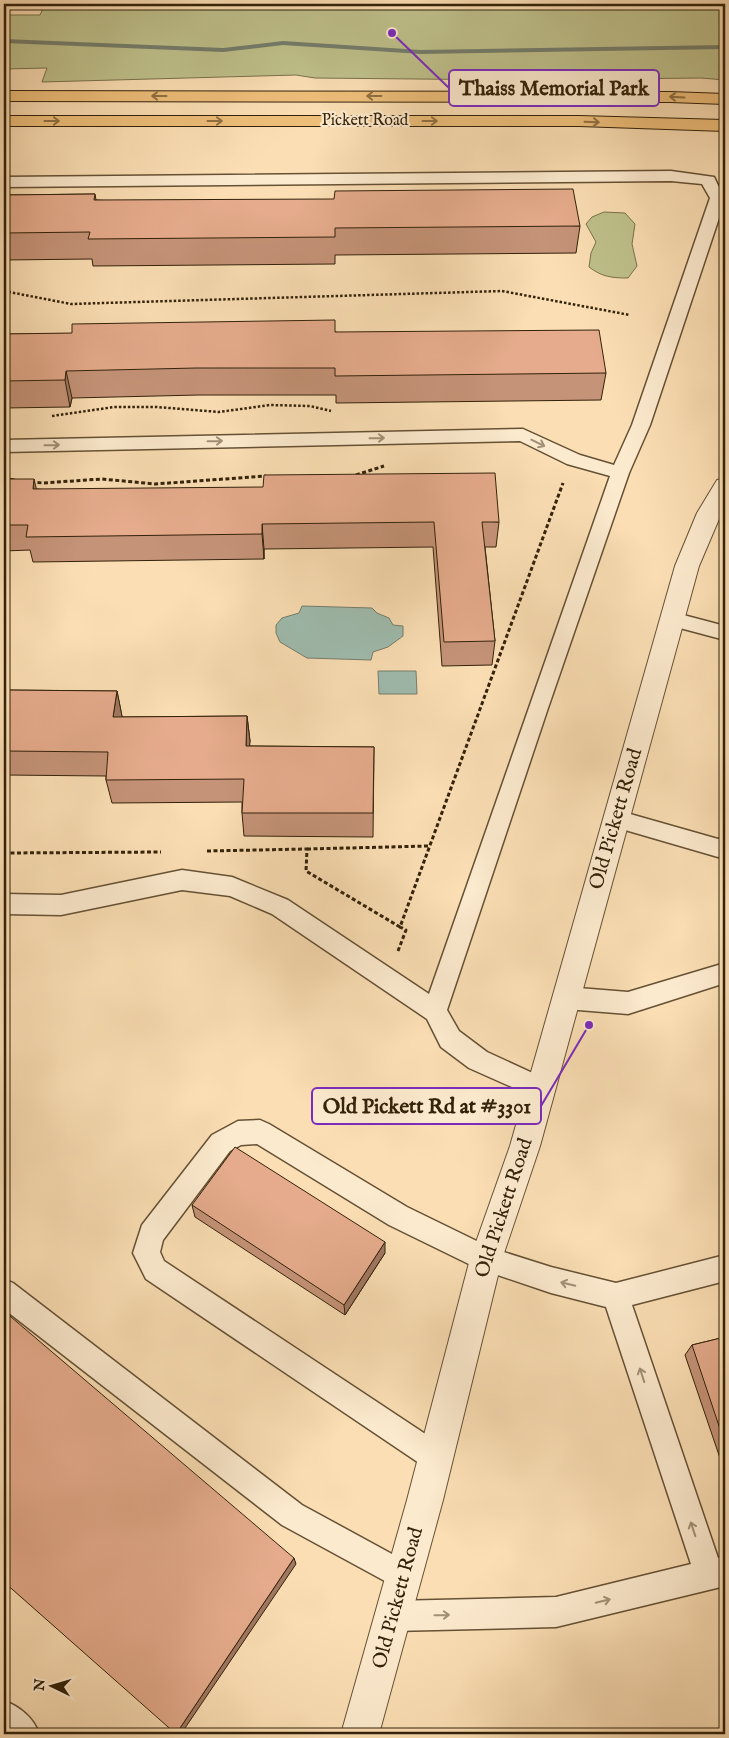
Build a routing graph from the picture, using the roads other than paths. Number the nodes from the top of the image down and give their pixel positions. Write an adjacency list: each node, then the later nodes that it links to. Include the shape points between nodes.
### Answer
1 (4, 96): 2 (main road, Pickett Road, one-way to 1, via 670,96)
2 (725, 99)
3 (4, 121): 4 (main road, Pickett Road, one-way to 4, via 580,121)
4 (725, 126)
5 (4, 182): 7 (lane, via 671,176 708,180 718,198 641,425)
6 (4, 446): 7 (lane, one-way to 7, via 523,435 574,460)
7 (620, 473): 16 (lane)
8 (725, 486): 9 (street, Old Pickett Road, via 709,513 687,566)
9 (672, 620): 10 (lane); 11 (street, Old Pickett Road)
10 (725, 633)
11 (616, 819): 12 (lane, via 718,848); 15 (street, Old Pickett Road)
12 (725, 846)
13 (4, 904): 16 (lane, via 61,905 182,880 232,887 280,907)
14 (725, 973): 15 (lane, via 628,1003)
15 (566, 998): 17 (street, Old Pickett Road)
16 (435, 1011): 17 (lane, via 450,1039 478,1060)
17 (541, 1089): 18 (street, Old Pickett Road)
18 (486, 1259): 21 (lane, one-way to 18); 22 (street, Old Pickett Road); 22 (lane, via 398,1216 260,1132 238,1133 221,1143 151,1234 146,1253 155,1270)
19 (725, 1268): 21 (lane)
20 (4, 1292): 24 (lane, via 292,1515)
21 (616, 1296): 23 (lane, one-way to 21)
22 (435, 1457): 24 (street, Old Pickett Road)
23 (717, 1573): 25 (lane, one-way to 23, via 556,1612)
24 (404, 1576): 25 (street, Old Pickett Road)
25 (393, 1616): 28 (street, Old Pickett Road)
26 (4, 1716): 27 (lane)
27 (24, 1734)
28 (360, 1734)

